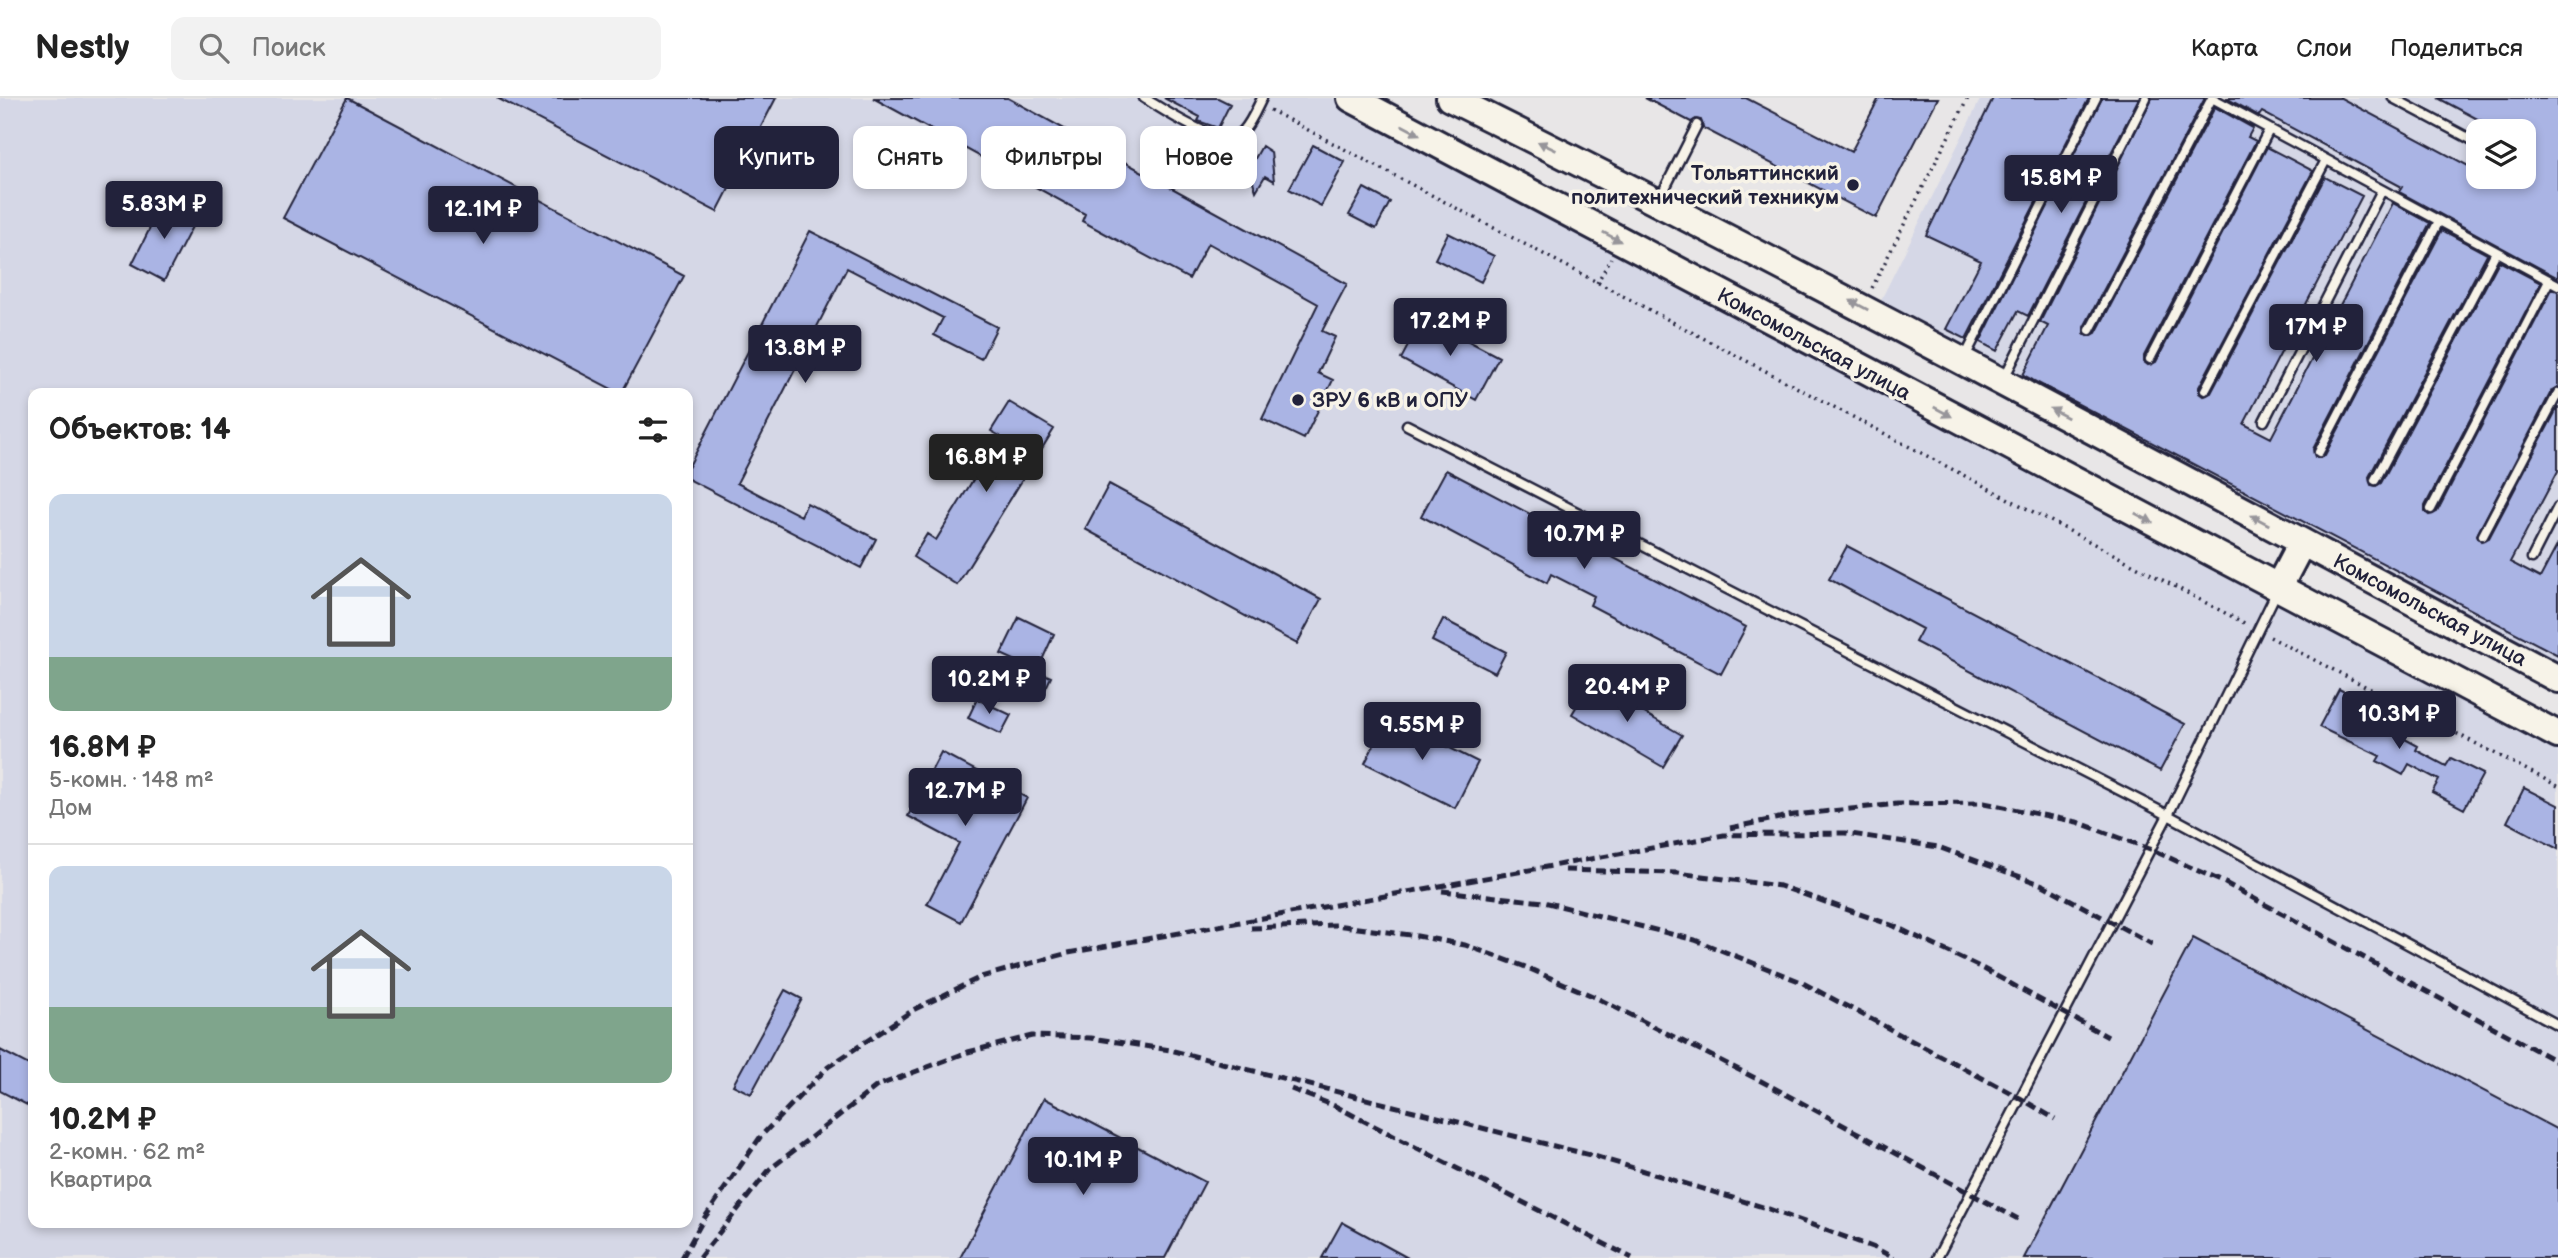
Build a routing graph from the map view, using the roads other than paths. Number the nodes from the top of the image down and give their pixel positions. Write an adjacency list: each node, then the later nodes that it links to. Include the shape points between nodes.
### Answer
1 (1144, 98): 8 (lane, via 1225,138 1243,131)
2 (1351, 98): 34 (main road, Комсомольская улица, one-way to 34)
3 (1450, 98): 14 (main road, Комсомольская улица, one-way to 3)
4 (2096, 98): 21 (lane)
5 (2146, 98): 22 (lane)
6 (2212, 98): 10 (lane); 19 (lane)
7 (2393, 98): 11 (lane)
8 (1261, 101)
9 (1697, 125): 14 (lane)
10 (2269, 130): 12 (lane); 20 (lane)
11 (2466, 138)
12 (2326, 160): 13 (lane); 23 (lane)
13 (2382, 190): 15 (lane); 25 (lane)
14 (1659, 201): 21 (main road, Комсомольская улица, one-way to 14)
15 (2439, 221): 16 (lane); 27 (lane)
16 (2496, 252): 17 (lane); 28 (lane)
17 (2549, 281): 18 (lane); 30 (lane)
18 (2558, 285)
19 (2090, 330)
20 (2150, 359)
21 (1963, 361): 22 (main road, Комсомольская улица)
22 (2001, 382): 32 (main road, Комсомольская улица, one-way to 22)
23 (2205, 390)
24 (2558, 393): 31 (lane)
25 (2263, 421)
26 (1407, 425): 37 (lane)
27 (2319, 453)
28 (2375, 480)
29 (2558, 507): 33 (lane)
30 (2431, 509)
31 (2483, 535)
32 (2302, 542): 34 (main road); 35 (main road, Комсомольская улица)
33 (2532, 558)
34 (2278, 588): 36 (main road, Комсомольская улица); 37 (lane)
35 (2558, 679)
36 (2558, 735)
37 (2168, 816): 38 (lane); 39 (lane)
38 (2558, 1025)
39 (1937, 1258)

